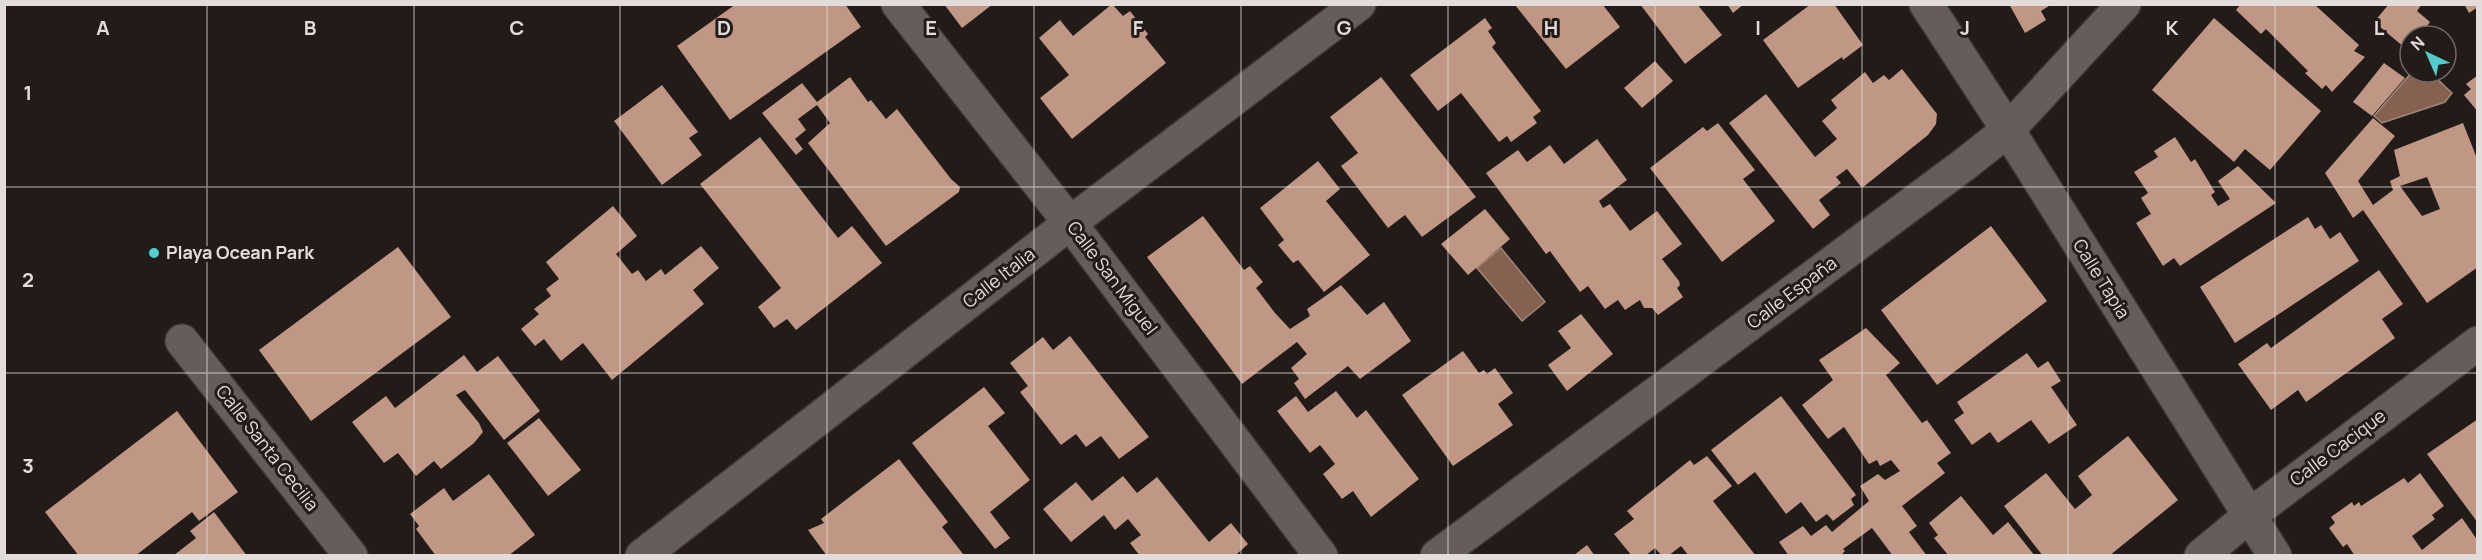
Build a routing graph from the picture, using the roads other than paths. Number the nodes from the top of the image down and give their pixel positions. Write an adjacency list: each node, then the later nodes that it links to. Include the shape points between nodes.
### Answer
1 (898, 4): 6 (street, Calle San Miguel)
2 (1359, 4): 6 (street, Calle Italia)
3 (1926, 4): 5 (street, Calle Tapia)
4 (2124, 4): 5 (street, Calle España)
5 (2008, 130): 9 (street, Calle Tapia); 13 (street, Calle España)
6 (1070, 224): 11 (street, Calle Italia); 12 (street, Calle San Miguel)
7 (182, 341): 10 (street, Calle Santa Cecilia)
8 (2478, 343): 9 (street, Calle Cacique)
9 (2249, 516): 14 (street, Calle Cacique); 15 (street, Calle Tapia)
10 (351, 555)
11 (642, 555)
12 (1321, 555)
13 (1437, 555)
14 (2201, 555)
15 (2275, 555)

